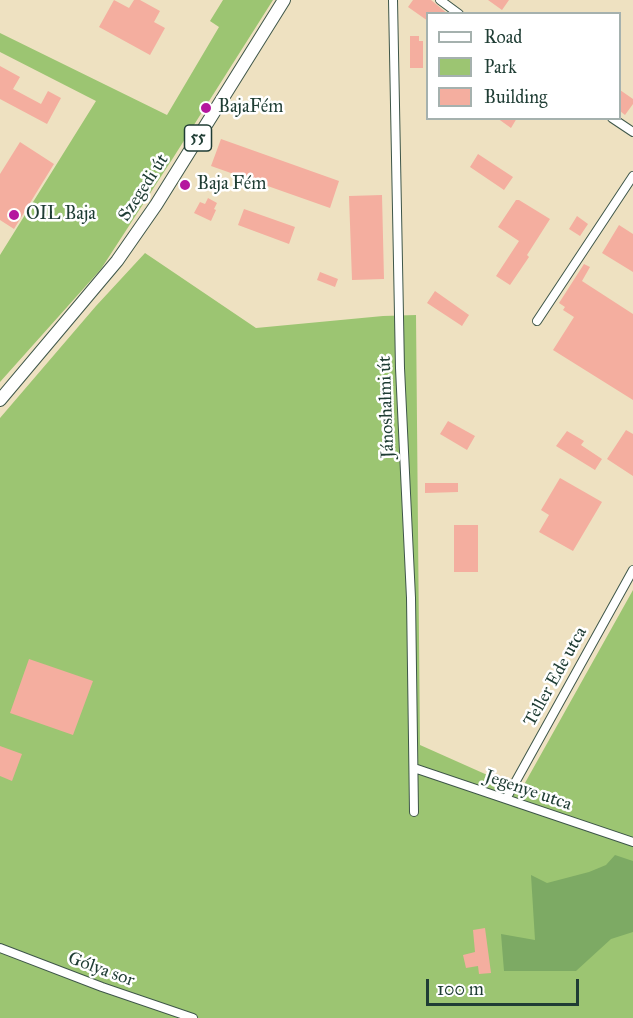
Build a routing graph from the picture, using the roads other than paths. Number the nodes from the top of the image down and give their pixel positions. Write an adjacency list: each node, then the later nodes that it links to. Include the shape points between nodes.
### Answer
1 (284, 0): 9 (main road, Szegedi út / 55, via 156,205 108,273)
2 (393, 0): 11 (street, Jánoshalmi út, via 400,368)
3 (440, 0): 4 (street)
4 (456, 12)
5 (615, 120): 6 (street)
6 (633, 132)
7 (633, 176): 8 (street)
8 (537, 321)
9 (0, 400)
10 (633, 570): 12 (street, Teller Ede utca)
11 (414, 768): 12 (street, Jegenye utca); 13 (street, Jánoshalmi út)
12 (506, 800): 14 (street, Jegenye utca)
13 (414, 812)
14 (633, 842)
15 (0, 948): 16 (street, Gólya sor)
16 (193, 1018)

